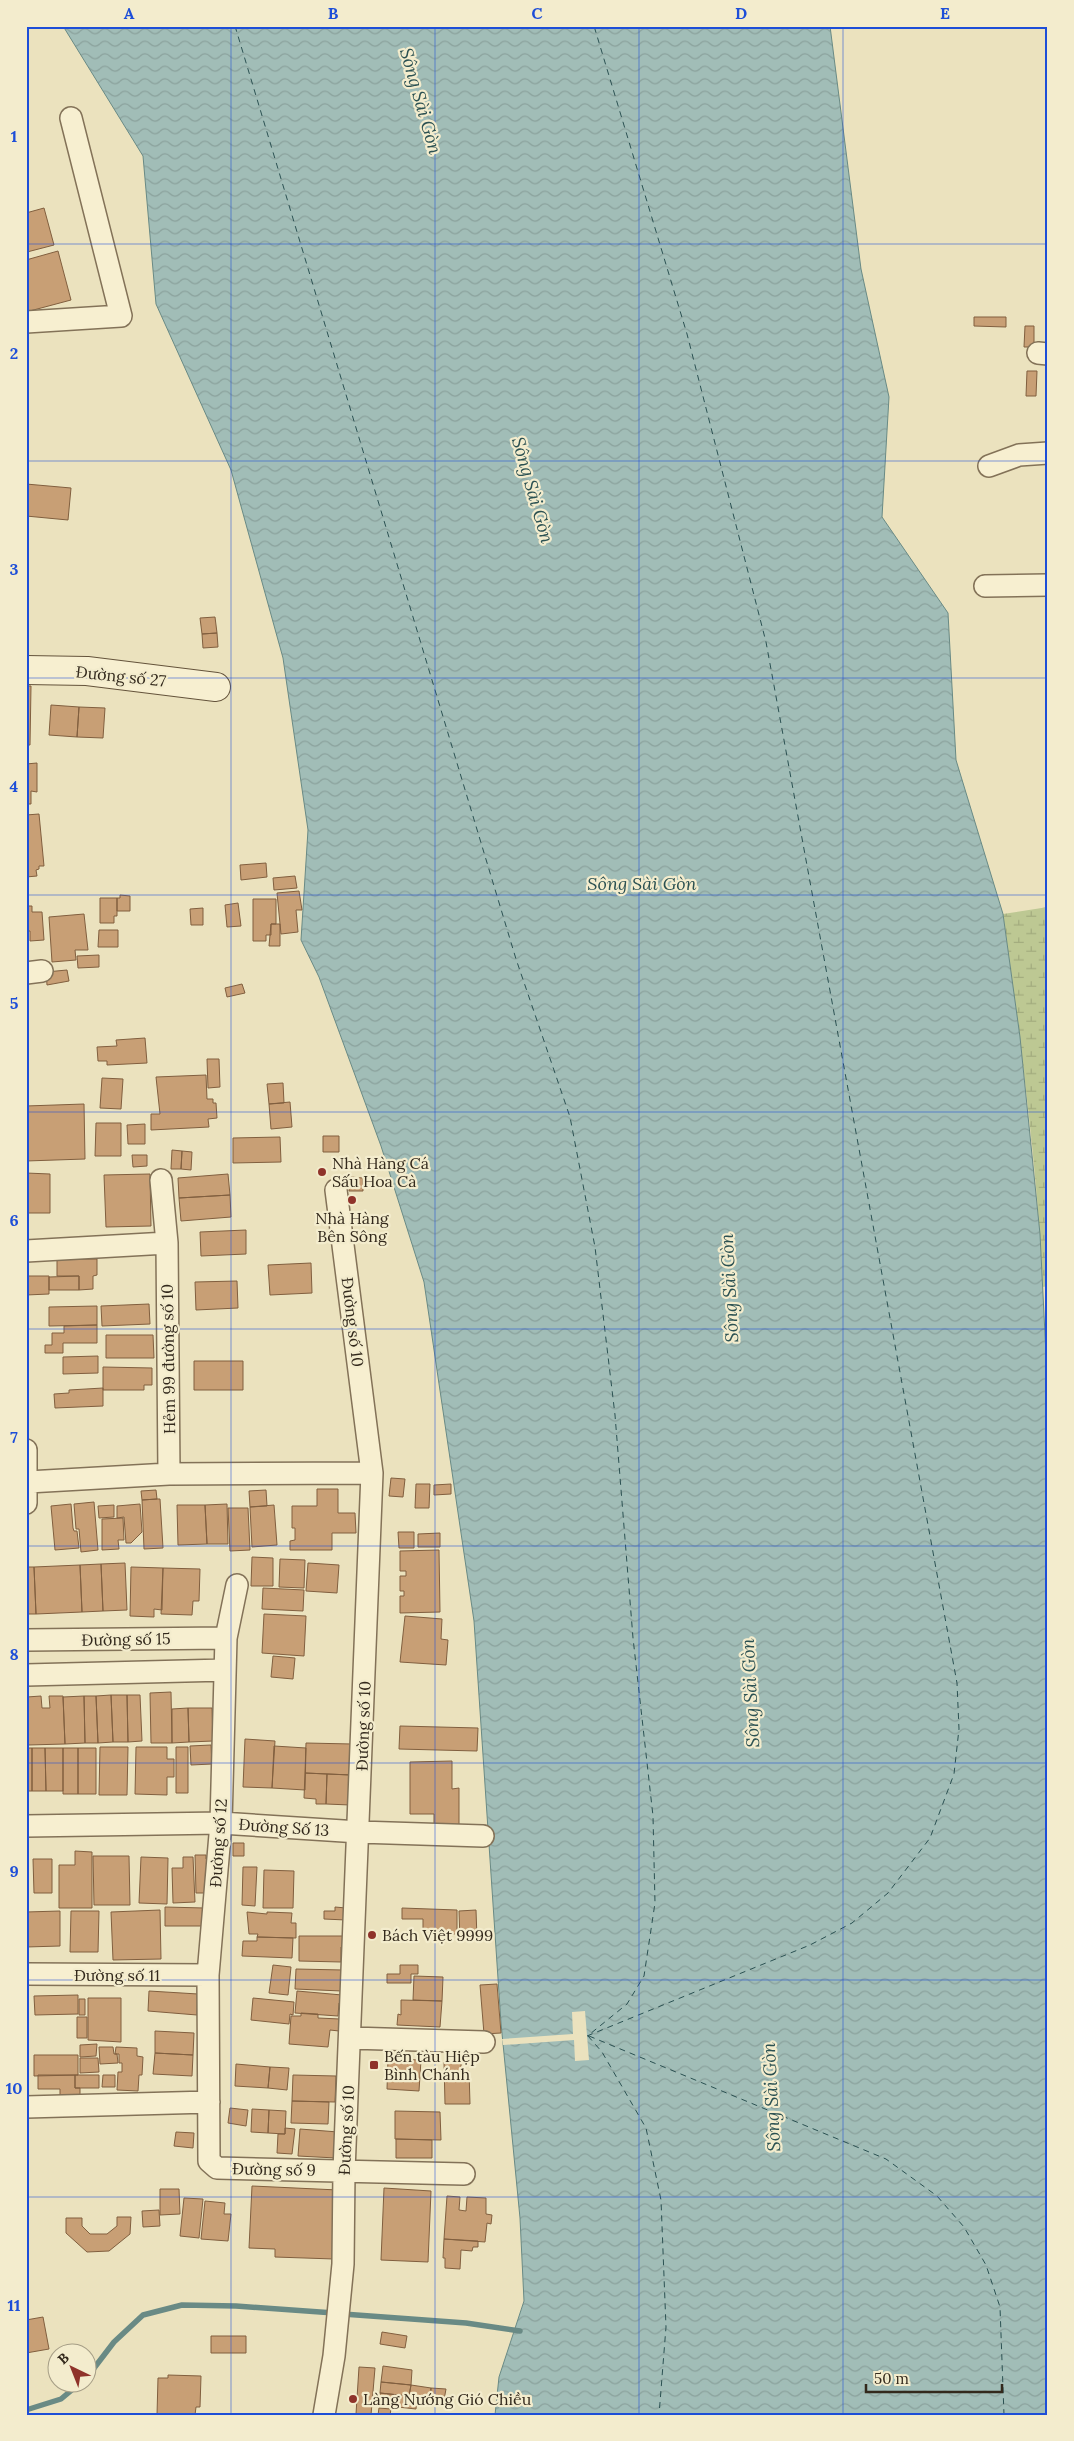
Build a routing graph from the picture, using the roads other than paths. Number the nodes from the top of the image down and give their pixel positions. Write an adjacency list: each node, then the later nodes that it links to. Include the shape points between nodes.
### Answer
1 (71, 118): 2 (street, via 121,316)
2 (26, 322)
3 (1048, 453): 4 (street, via 1019,455)
4 (989, 466)
5 (1048, 585): 6 (street)
6 (985, 586)
7 (26, 670): 8 (street, Đường số 27, via 87,671)
8 (216, 688)
9 (161, 1180): 11 (street, Hẻm 99 đường số 10)
10 (336, 1190): 14 (street, Đường số 10)
11 (167, 1243): 12 (street); 15 (street, Hẻm 99 đường số 10)
12 (26, 1251)
13 (26, 1450): 16 (street)
14 (372, 1473): 15 (street); 26 (street, Đường số 10)
15 (169, 1474): 16 (street)
16 (27, 1492)
17 (237, 1585): 18 (street, Đường số 12)
18 (226, 1638): 19 (street, Đường số 15); 21 (street, Đường số 12)
19 (99, 1639): 20 (street, Đường số 15); 22 (street)
20 (26, 1640)
21 (225, 1670): 22 (street, Đường số 15); 24 (street, Đường số 12)
22 (96, 1673): 23 (street, Đường số 15)
23 (26, 1674)
24 (221, 1823): 25 (street, Đường Số 13); 26 (street, Đường Số 13); 29 (street, Đường số 12)
25 (26, 1826)
26 (359, 1832): 27 (street, Đường Số 13); 30 (street, Đường số 10)
27 (483, 1836)
28 (26, 1974): 29 (street, Đường số 11)
29 (208, 1975): 32 (street, Đường số 12)
30 (351, 2038): 31 (street); 34 (street, Đường số 10)
31 (484, 2042)
32 (209, 2102): 33 (street); 34 (street, Đường số 9, via 209,2161 217,2168)
33 (26, 2107)
34 (344, 2171): 35 (street, Đường số 9); 36 (street, Đường số 10, via 343,2264 334,2356)
35 (464, 2174)
36 (324, 2415)

